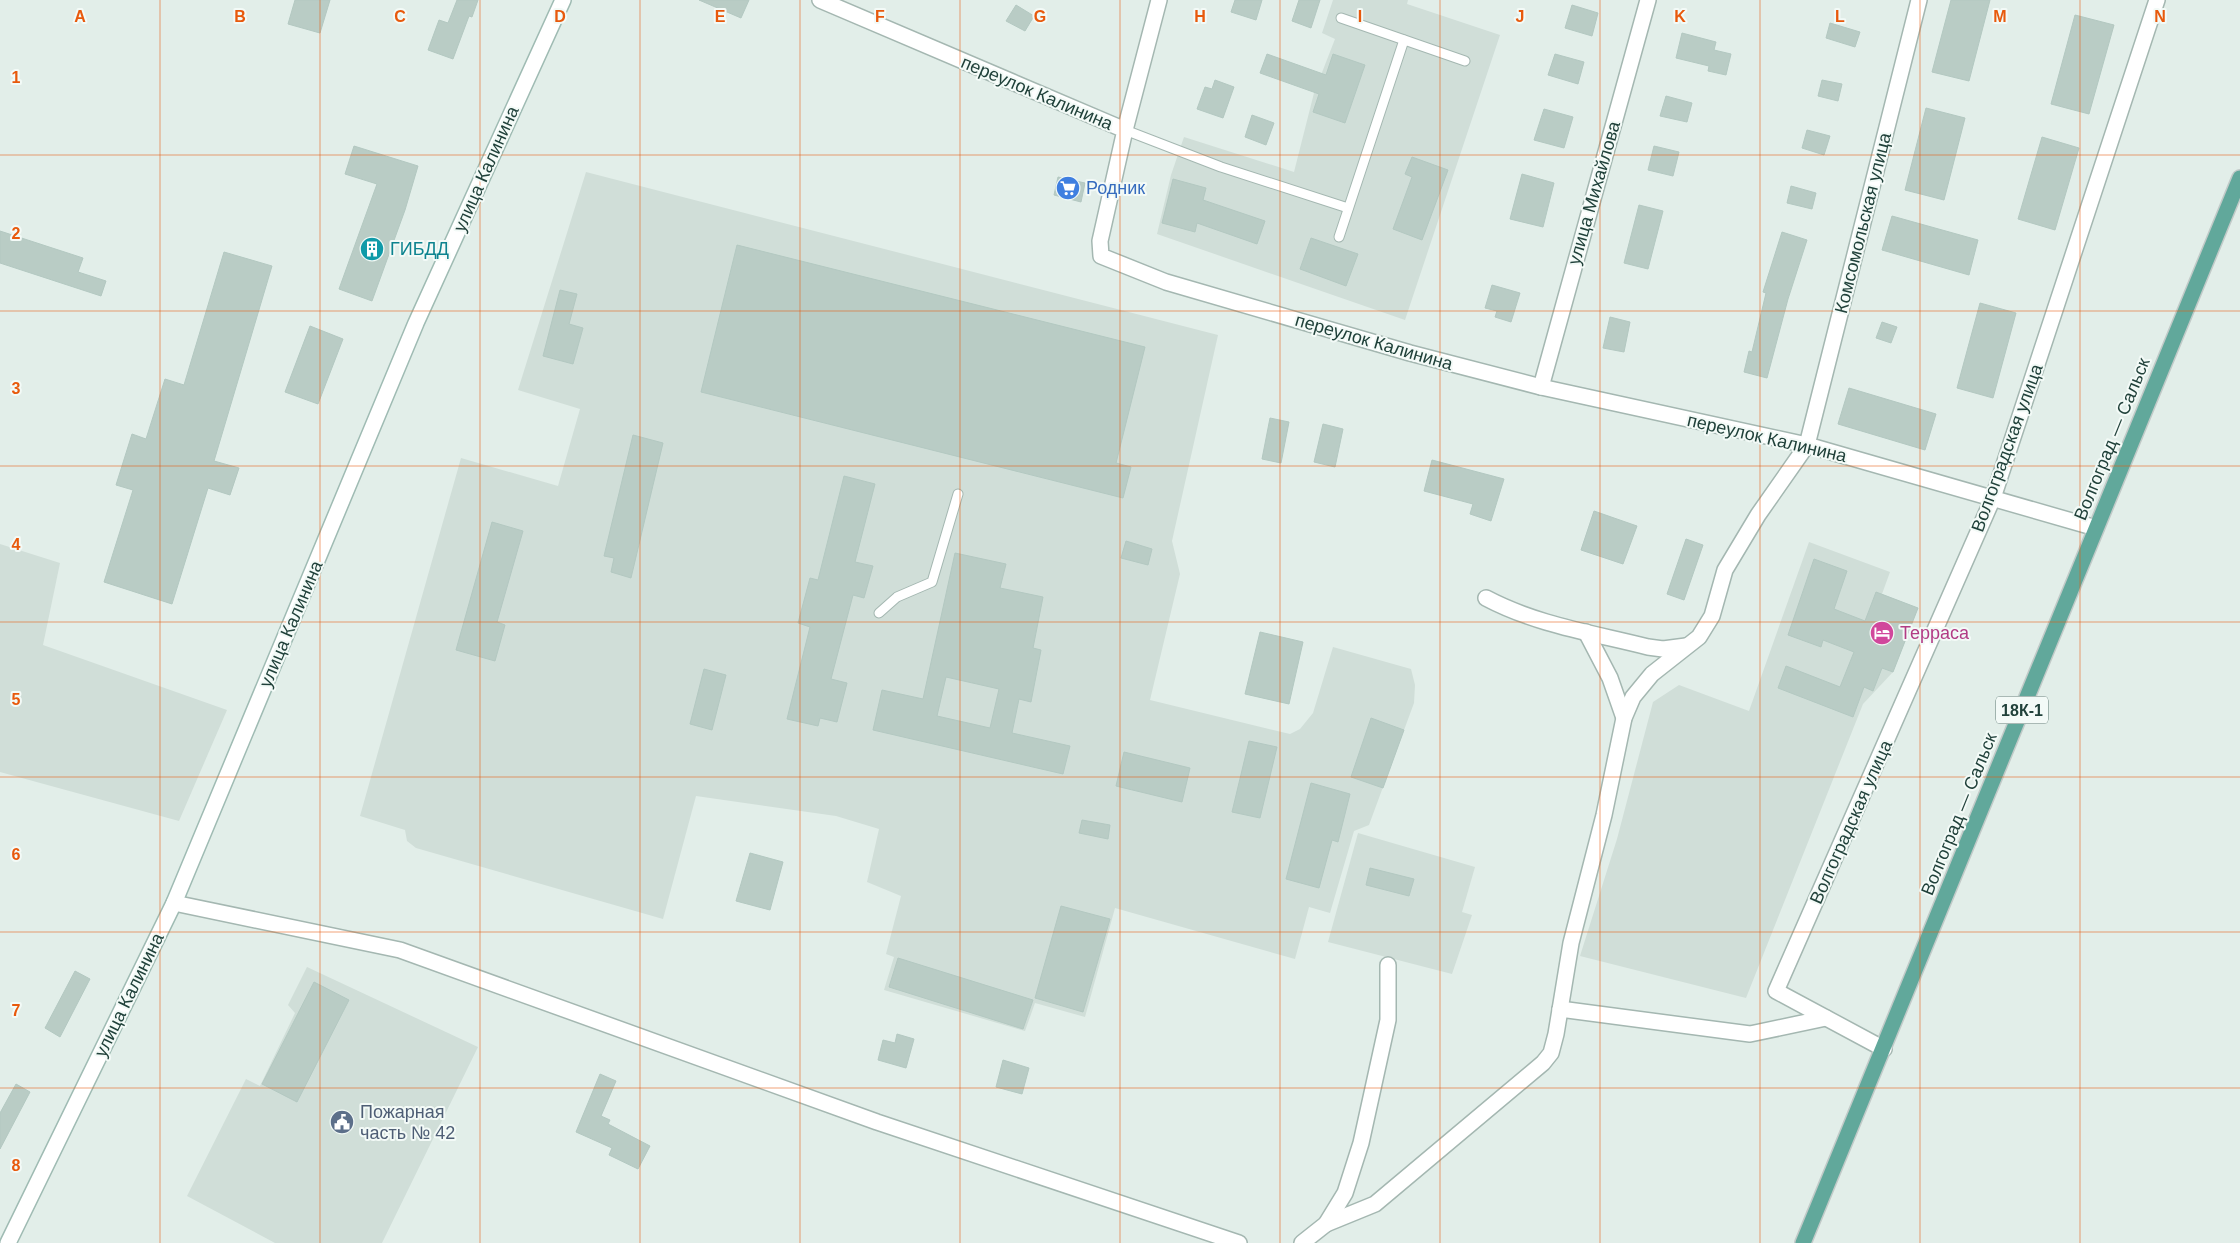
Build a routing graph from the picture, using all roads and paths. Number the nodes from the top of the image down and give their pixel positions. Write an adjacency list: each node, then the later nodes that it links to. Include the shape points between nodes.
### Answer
1 (563, 0): 24 (street, улица Калинина, via 416,323)
2 (820, 0): 10 (street, переулок Калинина)
3 (1160, 0): 10 (street)
4 (1648, 0): 14 (street, улица Михайлова)
5 (1919, 0): 15 (street, Комсомольская улица)
6 (2157, 0): 17 (street, Волгоградская улица)
7 (1341, 18): 8 (lane)
8 (1404, 40): 9 (lane); 12 (lane)
9 (1465, 61)
10 (1125, 130): 12 (lane, via 1221,167); 14 (street, переулок Калинина, via 1100,241 1101,256 1166,282 1410,353)
11 (2240, 178): 18 (main road, Волгоград — Сальск / 18К-1)
12 (1348, 208): 13 (lane)
13 (1338, 237)
14 (1541, 387): 15 (street, переулок Калинина)
15 (1807, 445): 17 (street, переулок Калинина); 22 (street, via 1758,515 1725,570 1712,616 1699,637)
16 (958, 494): 20 (lane, via 932,582 897,597)
17 (1993, 498): 18 (street, переулок Калинина); 27 (street, Волгоградская улица, via 1776,991)
18 (2096, 528): 28 (main road, Волгоград — Сальск / 18К-1)
19 (1486, 598): 21 (street, via 1512,612)
20 (879, 613)
21 (1586, 632): 22 (street, via 1663,649); 23 (street, via 1610,678)
22 (1688, 646): 23 (street, via 1652,674 1633,697)
23 (1624, 718): 26 (street, via 1604,815 1571,943)
24 (174, 902): 30 (street, улица Калинина); 31 (street, via 400,950 877,1122)
25 (1388, 965): 29 (street, via 1388,1020 1361,1143 1345,1192)
26 (1560, 1009): 27 (street, via 1750,1034); 29 (street, via 1551,1053 1543,1063 1374,1204)
27 (1826, 1018): 28 (street, Волгоградская улица)
28 (1884, 1049): 33 (main road, Волгоград — Сальск / 18К-1)
29 (1326, 1224): 32 (street)
30 (8, 1243)
31 (1239, 1243)
32 (1302, 1243)
33 (1803, 1243)

